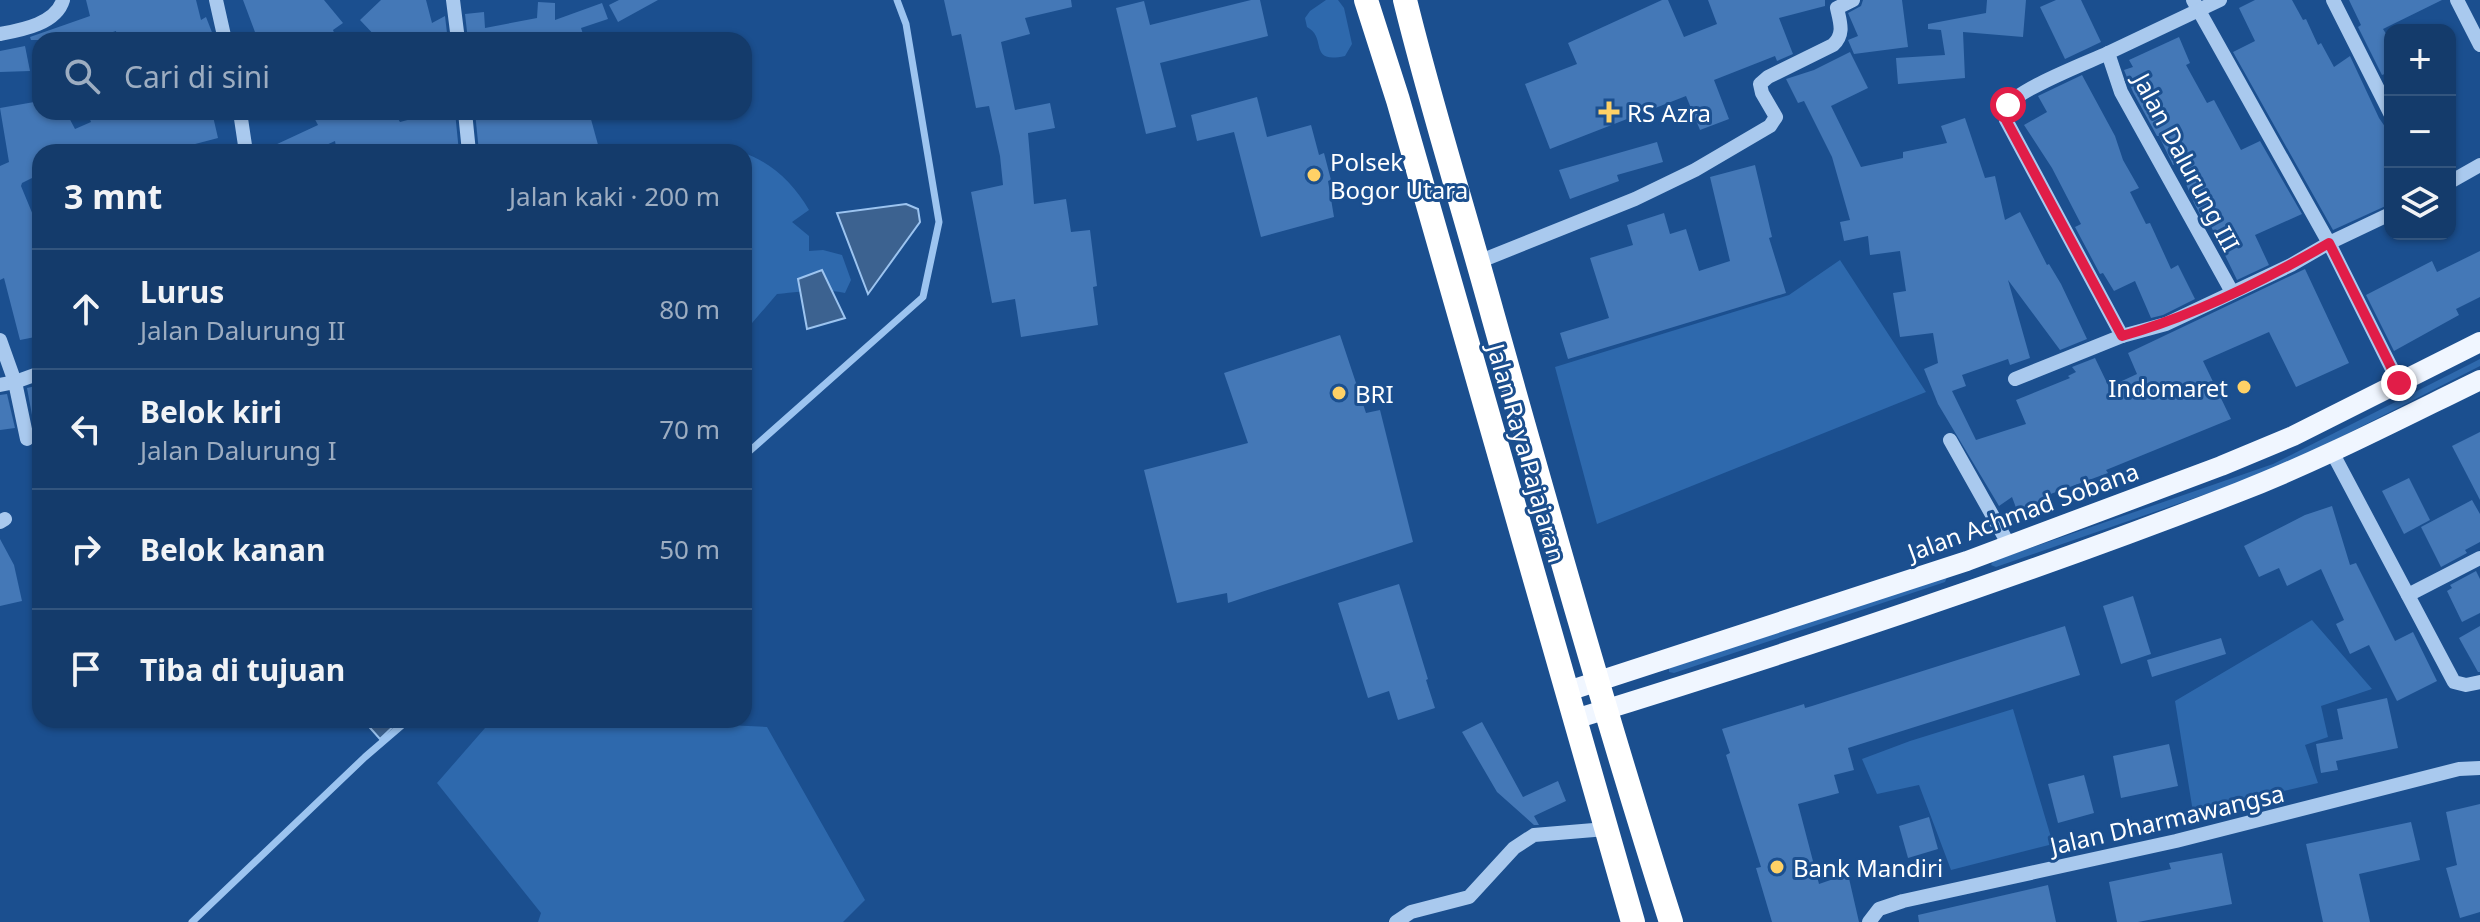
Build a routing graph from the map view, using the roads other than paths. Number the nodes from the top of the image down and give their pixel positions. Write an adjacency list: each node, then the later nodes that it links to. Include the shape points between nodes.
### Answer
1 (63, 0): 13 (street, via 52,16)
2 (216, 0): 11 (street)
3 (453, 0): 12 (street)
4 (1366, 0): 45 (highway, Jalan Raya Pajajaran)
5 (1405, 0): 25 (highway, Jalan Raya Pajajaran)
6 (1853, 0): 25 (street, via 1837,8 1840,39 1760,84 1776,117 1770,126 1635,199)
7 (2220, 0): 10 (street, Jalan Dalurung III)
8 (2333, 0): 16 (street)
9 (2457, 0): 14 (street)
10 (2195, 5): 15 (street, Jalan Dalurung III); 24 (street)
11 (223, 32)
12 (457, 32)
13 (0, 34)
14 (2479, 42)
15 (2108, 53): 26 (street, Jalan Dalurung III, via 2121,92); 27 (street, via 2013,100 2005,113)
16 (2384, 101)
17 (241, 120): 19 (street)
18 (466, 120): 20 (street)
19 (245, 144)
20 (468, 144)
21 (2480, 165): 22 (street)
22 (2456, 179)
23 (2384, 217): 24 (street)
24 (2329, 243): 26 (street); 33 (street)
25 (1478, 262): 43 (highway, Jalan Raya Pajajaran)
26 (2232, 292): 27 (street, via 2166,324)
27 (2122, 336): 31 (street)
28 (0, 340): 34 (street)
29 (2480, 342): 33 (main road, Jalan Achmad Sobana)
30 (32, 376): 34 (street)
31 (2015, 379)
32 (2480, 380): 37 (main road)
33 (2399, 383): 38 (main road, Jalan Achmad Sobana, via 2221,466)
34 (8, 384): 35 (street)
35 (27, 439)
36 (1950, 440): 38 (street)
37 (2332, 452): 41 (main road, via 2239,492); 42 (street)
38 (2009, 545): 40 (main road, Jalan Achmad Sobana)
39 (2480, 558): 42 (street)
40 (1967, 561): 41 (main road); 43 (main road, Jalan Achmad Sobana)
41 (1978, 587): 46 (main road)
42 (2408, 595): 44 (street, via 2454,682)
43 (1598, 681): 45 (main road, Jalan Achmad Sobana); 46 (highway, Jalan Raya Pajajaran)
44 (2480, 682)
45 (1568, 691): 47 (highway, Jalan Raya Pajajaran)
46 (1606, 710): 47 (main road); 52 (highway, Jalan Raya Pajajaran)
47 (1575, 719): 49 (highway, Jalan Raya Pajajaran)
48 (2480, 768): 53 (street, Jalan Dharmawangsa, via 1903,901 1879,909)
49 (1606, 829): 50 (street, via 1534,835 1514,848 1469,897 1411,912); 51 (highway, Jalan Raya Pajajaran)
50 (1396, 922)
51 (1633, 922)
52 (1671, 922)
53 (1869, 922)

